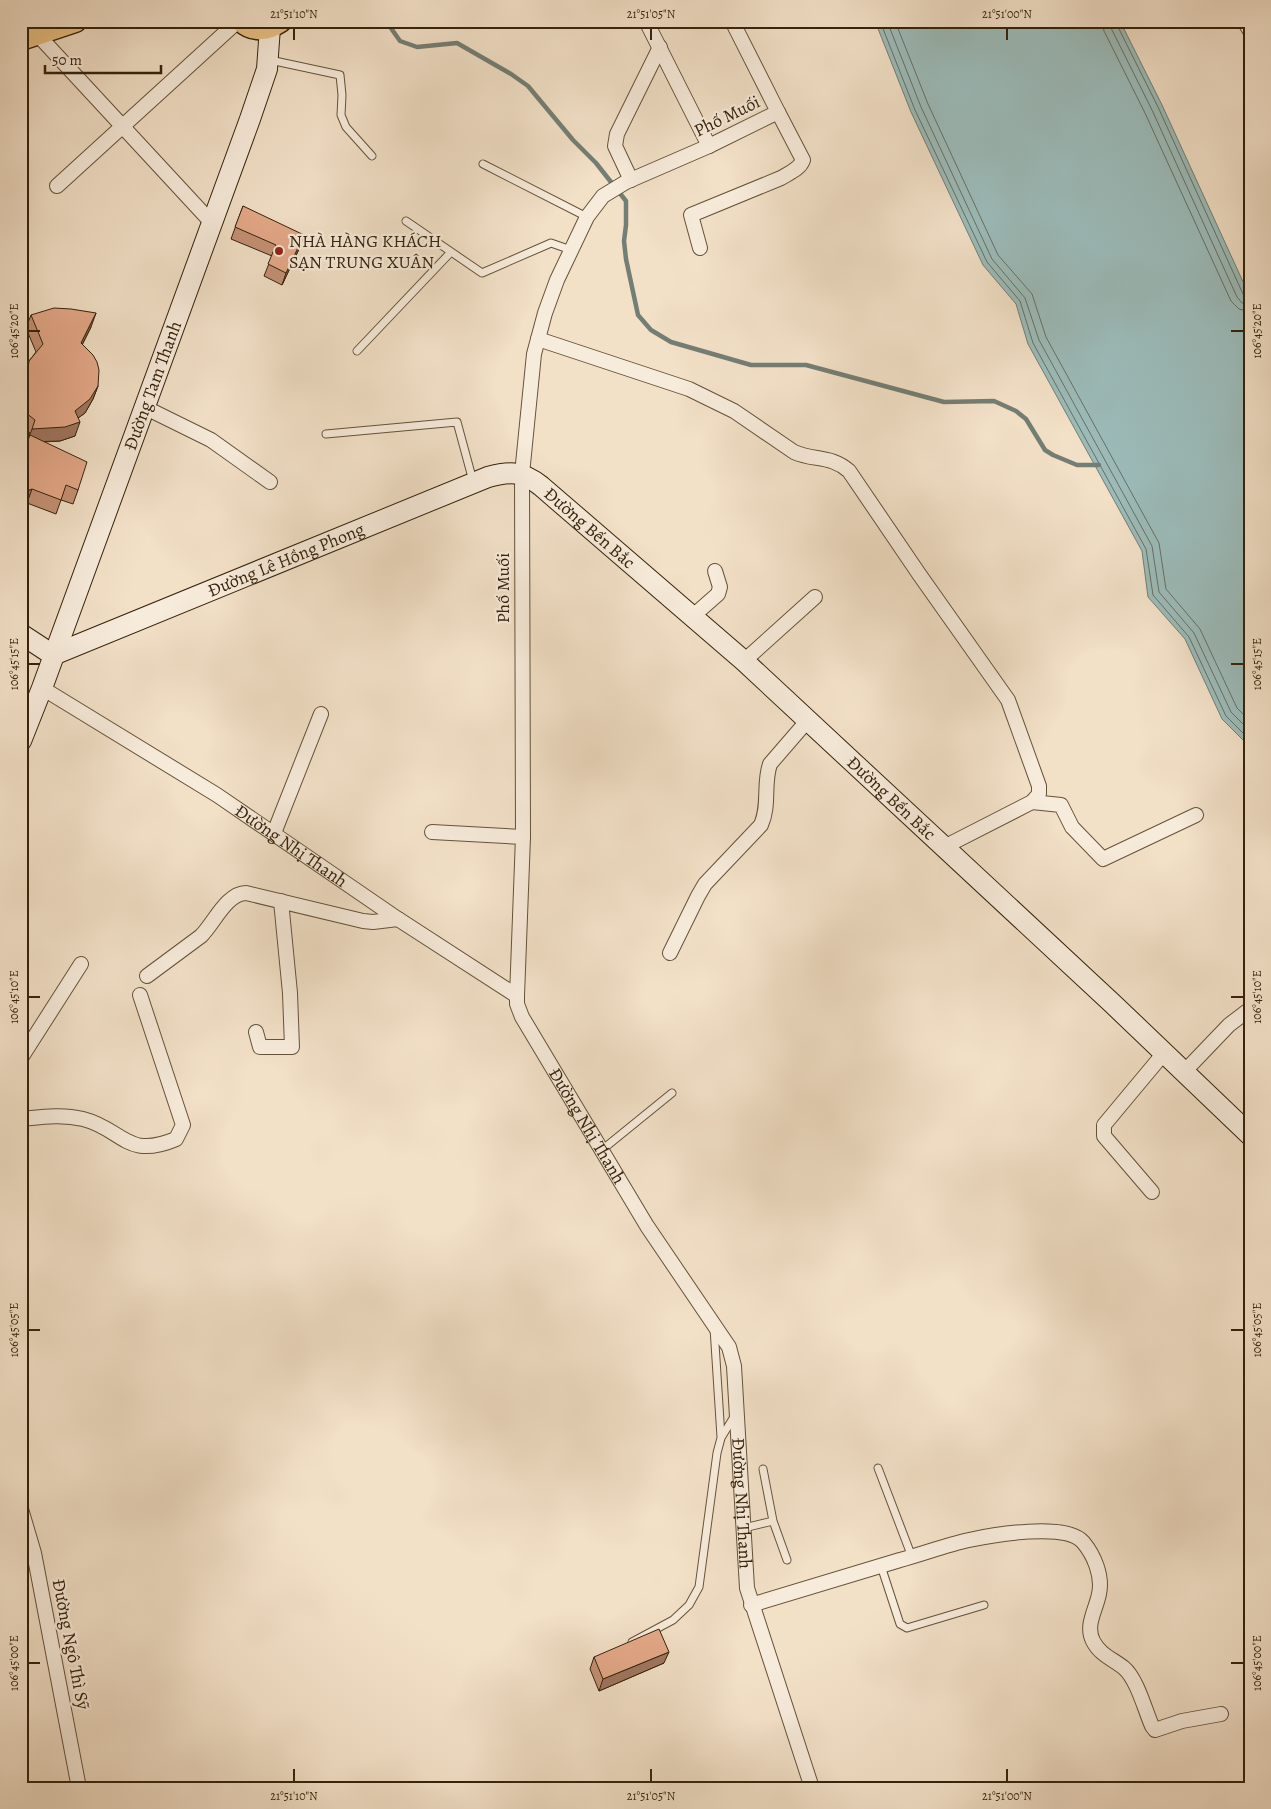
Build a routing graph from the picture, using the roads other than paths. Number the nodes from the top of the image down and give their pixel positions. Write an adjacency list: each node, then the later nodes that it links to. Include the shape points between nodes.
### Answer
1 (75, 21): 9 (main road)
2 (238, 21): 13 (street)
3 (242, 21): 7 (main road, via 258,29)
4 (646, 21): 10 (street)
5 (732, 21): 12 (street, Phố Muối)
6 (1244, 21): 8 (street)
7 (275, 24): 11 (main road, Đường Tam Thanh)
8 (1250, 31)
9 (26, 38): 13 (street)
10 (660, 47): 14 (street); 17 (street, via 617,134 615,146)
11 (268, 59): 15 (lane, via 340,75 341,115 346,127); 21 (main road, Đường Tam Thanh, via 253,111)
12 (778, 112): 14 (street, Phố Muối); 22 (street, via 802,163 781,178 691,215)
13 (123, 126): 18 (street); 21 (street)
14 (709, 146): 17 (street, Phố Muối)
15 (372, 156)
16 (483, 164): 19 (lane)
17 (629, 181): 19 (street, Phố Muối, via 603,196)
18 (56, 186)
19 (587, 217): 23 (street, Phố Muối)
20 (406, 221): 24 (lane)
21 (212, 223): 27 (main road, Đường Tam Thanh)
22 (700, 248)
23 (571, 250): 24 (lane, via 551,243 482,273); 25 (street, Phố Muối, via 557,280)
24 (451, 252): 26 (lane)
25 (538, 339): 29 (street, Phố Muối); 43 (street, via 689,389 734,410 794,452 834,461 848,471 1008,700 1038,786 1038,794)
26 (357, 351)
27 (144, 407): 30 (street, via 211,440); 36 (main road, Đường Tam Thanh)
28 (326, 434): 31 (lane, via 457,422)
29 (522, 474): 31 (main road, Đường Lê Hồng Phong, via 500,474); 34 (main road, Đường Bến Bắc, via 541,486); 47 (street, Phố Muối)
30 (270, 482)
31 (474, 483): 36 (main road, Đường Lê Hồng Phong)
32 (715, 571): 34 (street, via 720,587 718,594)
33 (815, 597): 37 (street)
34 (693, 616): 37 (main road, Đường Bến Bắc)
35 (21, 634): 36 (main road)
36 (54, 655): 38 (main road, Đường Tam Thanh)
37 (744, 661): 41 (main road, Đường Bến Bắc)
38 (42, 688): 39 (main road); 42 (main road, Đường Tam Thanh); 46 (street, Đường Nhị Thanh)
39 (21, 697)
40 (321, 714): 46 (street)
41 (808, 720): 48 (main road, Đường Bến Bắc); 51 (street, via 770,764 767,803 761,824 706,884)
42 (21, 741)
43 (1032, 802): 44 (street, via 1061,805 1072,827 1103,859); 48 (street)
44 (1196, 815)
45 (432, 832): 47 (street)
46 (274, 833): 50 (street, Đường Nhị Thanh)
47 (523, 836): 55 (street, Phố Muối)
48 (944, 847): 58 (main road, Đường Bến Bắc)
49 (281, 902): 50 (street, via 363,921); 53 (street, via 246,893 232,897 207,930); 57 (street, via 292,1046 260,1047)
50 (398, 919): 55 (street, Đường Nhị Thanh)
51 (670, 954)
52 (81, 964): 59 (street)
53 (148, 976)
54 (140, 996): 62 (street, via 183,1125 176,1139 152,1147 125,1141 84,1119 64,1116)
55 (517, 996): 64 (street, Đường Nhị Thanh, via 522,1017)
56 (1250, 1009): 60 (street, via 1229,1025)
57 (256, 1032)
58 (1164, 1053): 60 (main road, Đường Bến Bắc); 65 (street, via 1104,1125 1103,1131)
59 (21, 1058)
60 (1184, 1072): 63 (main road, Đường Bến Bắc)
61 (672, 1093): 64 (lane)
62 (21, 1119)
63 (1250, 1135)
64 (603, 1149): 66 (street, Đường Nhị Thanh, via 648,1226)
65 (1152, 1192)
66 (714, 1323): 67 (street, Đường Nhị Thanh, via 729,1347); 68 (lane)
67 (738, 1411): 68 (lane); 73 (street, Đường Nhị Thanh)
68 (721, 1438): 79 (lane, via 716,1453 699,1587 689,1605 673,1620)
69 (878, 1468): 74 (lane)
70 (763, 1469): 72 (lane)
71 (21, 1509): 81 (street, Đường Ngô Thì Sỹ, via 34,1553)
72 (772, 1521): 73 (lane); 75 (lane)
73 (744, 1528): 77 (street, Đường Nhị Thanh, via 747,1588)
74 (912, 1557): 76 (street); 80 (street, via 967,1540 1019,1532 1073,1534 1092,1556 1101,1582 1091,1619 1093,1642 1133,1680 1155,1730)
75 (787, 1560)
76 (881, 1566): 77 (street); 78 (lane, via 903,1627)
77 (752, 1605): 82 (street, Đường Nhị Thanh)
78 (984, 1605)
79 (626, 1645)
80 (1221, 1714)
81 (79, 1788)
82 (812, 1788)

